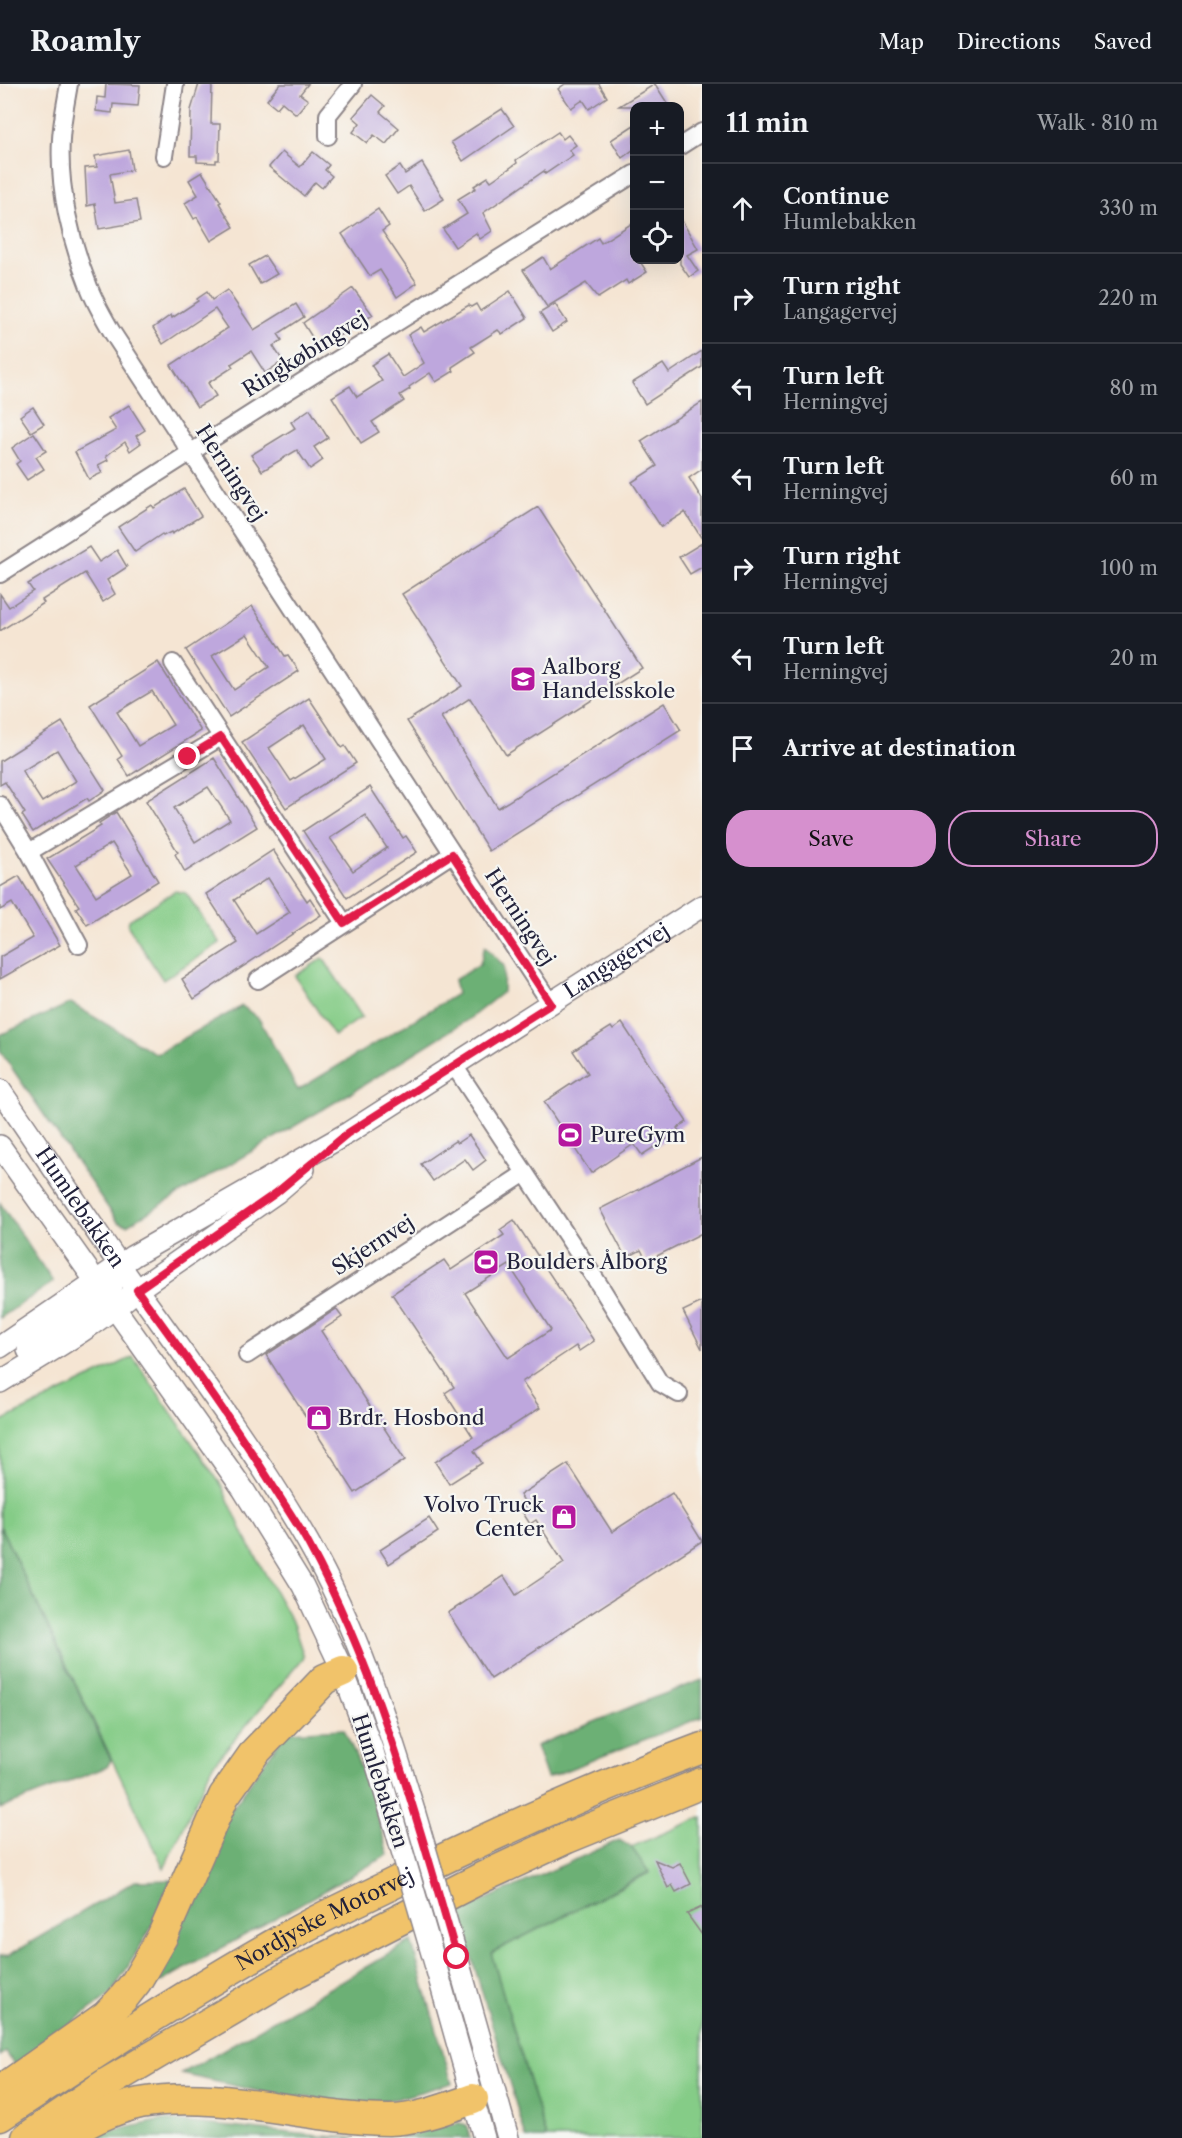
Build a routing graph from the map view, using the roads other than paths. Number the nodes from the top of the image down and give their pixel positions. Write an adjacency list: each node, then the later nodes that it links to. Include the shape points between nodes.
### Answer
1 (69, 84): 9 (street, Herningvej, via 61,140 63,184 74,243 89,290)
2 (175, 84): 7 (street)
3 (353, 84): 5 (street, via 328,115)
4 (702, 132): 6 (street)
5 (328, 136)
6 (684, 143)
7 (164, 156)
8 (630, 177): 9 (street, Ringkøbingvej)
9 (191, 452): 10 (street, Ringkøbingvej); 15 (street, Herningvej)
10 (0, 574)
11 (173, 663): 12 (street)
12 (221, 737): 14 (street); 17 (street)
13 (0, 805): 14 (street)
14 (29, 852): 18 (street)
15 (452, 854): 17 (street); 20 (street, Herningvej)
16 (702, 906): 20 (street, Langagervej)
17 (344, 923): 19 (street)
18 (80, 945)
19 (258, 980)
20 (551, 1004): 21 (street, Langagervej)
21 (453, 1065): 23 (street, Langagervej); 25 (street)
22 (0, 1090): 26 (street, Humlebakken)
23 (348, 1133): 26 (street, Langagervej, via 247,1190 219,1217); 26 (street, Langagervej, via 276,1193)
24 (0, 1146): 27 (street, Humlebakken)
25 (525, 1173): 29 (street, Skjernvej); 32 (street, via 660,1383)
26 (128, 1277): 27 (street, Langagervej); 27 (street); 33 (street, Humlebakken, via 247,1444 309,1543 333,1593)
27 (107, 1295): 28 (street, Langagervej); 30 (street, Langagervej); 31 (street, Langagervej, via 66,1342); 33 (street, Humlebakken, via 243,1489)
28 (0, 1347)
29 (247, 1355)
30 (0, 1369)
31 (0, 1382)
32 (679, 1394)
33 (354, 1667): 36 (highway, via 325,1679 237,1775 162,1937 124,1997 106,2016); 37 (street, Humlebakken, bridge, via 374,1752 436,1967); 37 (street, Humlebakken, bridge, via 392,1738 457,1957)
34 (702, 1748): 38 (highway, Nordjyske Motorvej, via 554,1807 287,1936 132,2028)
35 (702, 1783): 39 (highway, Nordjyske Motorvej, via 504,1867 289,1976 109,2082)
36 (0, 2091)
37 (483, 2095): 40 (highway, via 391,2120 210,2101 154,2102 102,2115); 41 (street, Humlebakken); 42 (street, Humlebakken)
38 (0, 2116)
39 (27, 2138)
40 (61, 2138)
41 (484, 2138)
42 (508, 2138)

